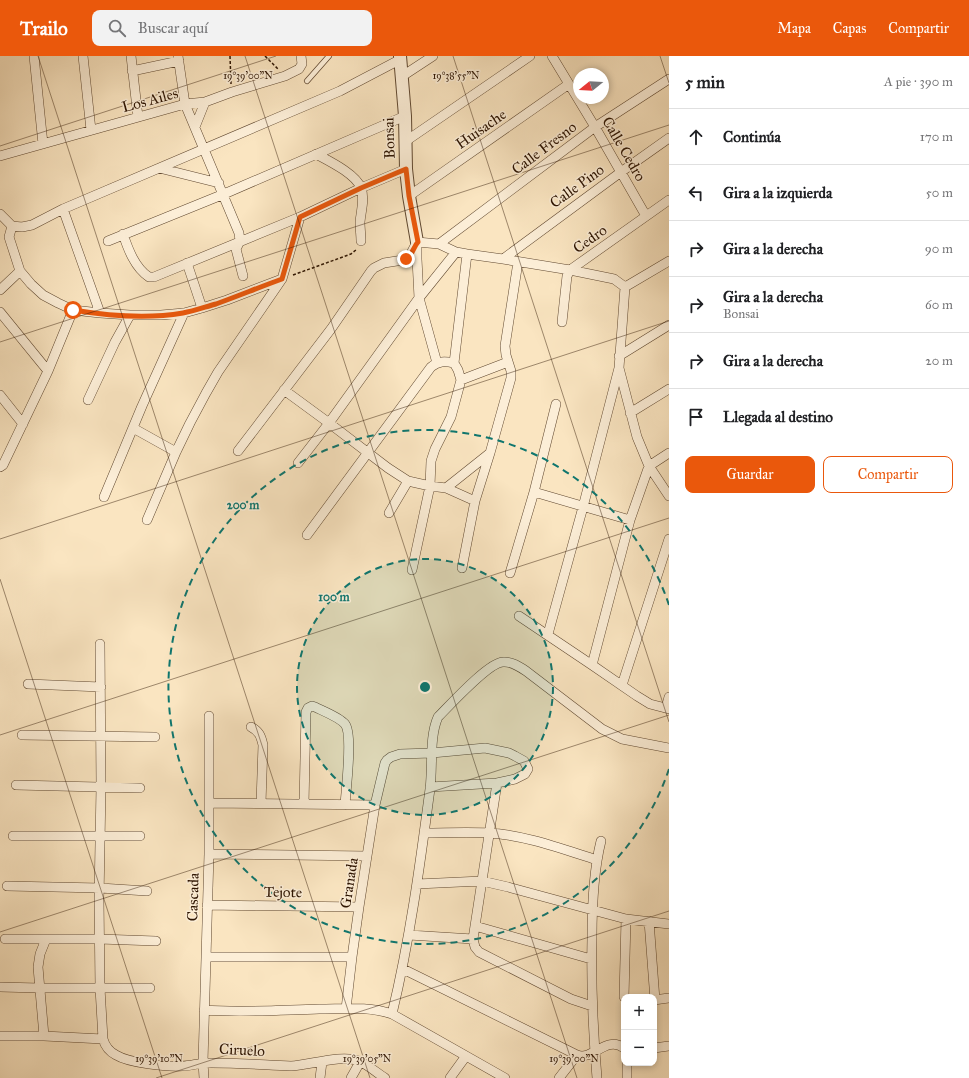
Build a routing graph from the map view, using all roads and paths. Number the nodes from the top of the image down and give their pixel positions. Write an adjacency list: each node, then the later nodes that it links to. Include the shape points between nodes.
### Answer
1 (34, 56): 29 (street)
2 (83, 56): 26 (street)
3 (131, 56): 13 (street)
4 (230, 56): 19 (path)
5 (265, 56): 14 (path)
6 (329, 56): 17 (lane)
7 (433, 56): 15 (street)
8 (530, 56): 28 (street)
9 (552, 56): 18 (street, Calle Cedro)
10 (179, 58): 13 (street); 21 (street)
11 (400, 58): 15 (street, Bonsai); 30 (street, via 340,91)
12 (301, 60): 14 (street, Los Ailes, via 299,69)
13 (132, 71): 23 (street)
14 (285, 76): 19 (street, Los Ailes)
15 (402, 77): 22 (street, Bonsai)
16 (669, 79): 25 (street, Calle Fresno)
17 (307, 81)
18 (569, 84): 25 (street, Calle Cedro); 39 (street, Huisache)
19 (232, 92): 20 (street, Los Ailes)
20 (205, 102): 21 (street, Los Ailes); 24 (street)
21 (186, 104): 23 (street, Los Ailes); 24 (street)
22 (404, 116): 28 (street, Bonsai); 31 (street)
23 (138, 117): 26 (street, Los Ailes)
24 (195, 127): 30 (street)
25 (595, 127): 35 (street, Calle Cedro); 52 (street, Calle Fresno)
26 (91, 130): 29 (street, Los Ailes)
27 (669, 138): 35 (street, Calle Pino)
28 (406, 141): 34 (street, Bonsai)
29 (43, 144): 32 (street, Los Ailes)
30 (204, 149): 33 (street); 36 (street)
31 (316, 154): 37 (street, via 350,174); 38 (street)
32 (0, 156)
33 (159, 168): 36 (street); 41 (street)
34 (406, 169): 37 (street); 39 (street, Bonsai)
35 (621, 172): 43 (street, Calle Cedro); 55 (street, Calle Pino)
36 (219, 183): 38 (street)
37 (361, 188): 44 (street); 50 (street)
38 (224, 194): 46 (street); 49 (street, via 240,233)
39 (409, 196): 51 (street, Bonsai)
40 (669, 200): 43 (street, Cedro)
41 (63, 209): 45 (street, via 32,226); 69 (street)
42 (0, 214): 45 (street)
43 (646, 216): 59 (street, Cedro)
44 (300, 217): 49 (street); 62 (street)
45 (12, 226): 47 (street)
46 (123, 234): 48 (street); 58 (street, via 130,254 149,277)
47 (4, 239): 60 (street)
48 (108, 241)
49 (240, 241): 58 (street); 61 (street, via 236,249)
50 (361, 241): 62 (path, via 356,251 351,254)
51 (418, 242): 52 (street); 65 (street); 82 (street, via 409,257 384,263 371,271)
52 (438, 244): 53 (street)
53 (456, 252): 54 (street); 65 (street)
54 (467, 254): 55 (street); 77 (street)
55 (503, 259): 57 (street)
56 (669, 261): 63 (street)
57 (518, 262): 59 (street); 75 (street, via 506,346)
58 (187, 263): 66 (street)
59 (570, 270): 63 (street, via 614,279); 72 (street, Cedro, via 567,276)
60 (20, 271): 64 (street); 67 (street, via 43,295)
61 (243, 276)
62 (282, 279): 66 (street); 91 (street, via 218,372)
63 (625, 287): 74 (street)
64 (0, 290)
65 (419, 298): 76 (street); 87 (street)
66 (202, 308): 70 (street)
67 (73, 310): 69 (street); 79 (street)
68 (0, 312): 79 (street)
69 (100, 313): 71 (street)
70 (184, 313): 71 (street); 89 (street)
71 (130, 315): 84 (street)
72 (562, 322)
73 (669, 325): 74 (street)
74 (619, 356): 78 (street)
75 (508, 362): 80 (street); 94 (street, via 511,378)
76 (437, 363): 77 (street); 92 (street, via 431,367)
77 (454, 363): 80 (street)
78 (619, 368): 86 (street); 105 (street)
79 (48, 371): 88 (street)
80 (461, 380): 99 (street, via 451,418 431,461)
81 (669, 389): 86 (street)
82 (284, 390): 87 (street); 90 (street)
83 (0, 395): 88 (street)
84 (88, 400)
85 (556, 404): 101 (street)
86 (630, 413): 96 (street)
87 (330, 423): 92 (street); 95 (street)
88 (23, 424): 97 (street)
89 (132, 428): 91 (street); 102 (street)
90 (238, 450)
91 (176, 452): 107 (street)
92 (368, 452): 98 (street); 109 (street)
93 (669, 453): 96 (street)
94 (490, 454): 100 (street); 104 (street)
95 (298, 463)
96 (650, 466): 103 (street); 108 (street)
97 (0, 467)
98 (408, 481): 99 (street); 106 (street)
99 (430, 486): 100 (street); 112 (street)
100 (446, 488): 104 (street)
101 (534, 492): 105 (street); 113 (street)
102 (104, 496)
103 (669, 496)
104 (475, 502): 111 (street)
105 (583, 507): 108 (street); 115 (street)
106 (389, 513)
107 (147, 520)
108 (630, 520): 117 (street)
109 (307, 534)
110 (669, 539): 119 (street)
111 (462, 568)
112 (412, 570)
113 (510, 573)
114 (519, 616): 115 (street)
115 (548, 634): 117 (street)
116 (100, 644): 120 (street)
117 (592, 665): 119 (street)
118 (28, 684): 120 (street)
119 (622, 685): 122 (street, via 650,704)
120 (101, 687): 126 (street)
121 (669, 697): 122 (street)
122 (667, 709)
123 (209, 716): 135 (street, Cascada)
124 (252, 727): 136 (street, via 260,735 263,745)
125 (22, 735): 126 (street)
126 (101, 736): 127 (street); 133 (street)
127 (155, 737)
128 (669, 748): 129 (street, via 612,735 521,668 504,662 496,664 481,675 438,717 433,733)
129 (432, 753): 130 (street, via 485,748 509,753 527,765 525,774); 132 (street); 139 (street, Granada, via 395,755 388,758)
130 (497, 784): 132 (street); 141 (street)
131 (16, 785): 133 (street)
132 (430, 786): 140 (street)
133 (102, 787): 134 (street); 142 (street)
134 (140, 788)
135 (210, 802): 136 (street); 146 (street, Cascada)
136 (262, 803): 137 (street)
137 (304, 804): 138 (street); 138 (street, via 306,712 312,706 341,720 347,728 349,742)
138 (345, 804): 139 (street)
139 (375, 805): 147 (street, Granada)
140 (424, 833): 141 (street); 150 (street)
141 (489, 833): 148 (street, via 537,842); 149 (street)
142 (101, 835): 143 (street); 144 (street); 152 (street)
143 (13, 836)
144 (140, 836)
145 (601, 841): 148 (street)
146 (209, 854): 147 (street); 154 (street, Cascada)
147 (367, 856): 155 (street, Granada)
148 (597, 860): 156 (street)
149 (482, 881): 150 (street); 156 (street); 160 (street)
150 (417, 884): 161 (street)
151 (7, 886): 152 (street)
152 (100, 888): 153 (street); 163 (street)
153 (148, 891)
154 (207, 905): 155 (street, Tejote); 167 (street, Cascada)
155 (359, 907): 168 (street, Granada)
156 (592, 909): 157 (street); 169 (street)
157 (626, 919): 158 (street); 175 (street)
158 (649, 922): 159 (street); 176 (street)
159 (669, 924)
160 (475, 926): 164 (street); 169 (street)
161 (409, 935): 164 (street); 170 (street)
162 (46, 939): 163 (street); 165 (street); 172 (street, via 38,967)
163 (100, 939): 166 (street); 173 (street)
164 (473, 939): 179 (street, via 479,952)
165 (5, 940)
166 (156, 941)
167 (206, 957): 168 (street); 181 (street, Cascada)
168 (352, 957): 180 (street, Granada)
169 (591, 959): 179 (street)
170 (403, 969): 182 (street); 191 (street)
171 (0, 987): 172 (street)
172 (39, 988): 173 (street); 184 (street)
173 (100, 988): 174 (street); 185 (street)
174 (150, 988)
175 (624, 994)
176 (655, 994)
177 (669, 998): 178 (street)
178 (657, 1000)
179 (592, 1006): 189 (street)
180 (346, 1009): 181 (street, via 228,1012); 182 (street, via 372,1009)
181 (204, 1010): 192 (street, Cascada)
182 (392, 1014): 190 (street)
183 (0, 1036): 184 (street)
184 (44, 1036): 185 (street)
185 (103, 1039): 192 (street, Ciruelo, via 115,1055 123,1059 166,1066 190,1066)
186 (621, 1046): 189 (street, via 609,1045)
187 (669, 1046): 188 (street)
188 (657, 1048)
189 (594, 1052): 191 (street); 203 (street)
190 (466, 1056): 200 (street); 201 (street)
191 (577, 1056): 202 (street)
192 (203, 1062): 193 (street, Ciruelo, via 291,1066); 196 (street, Cascada)
193 (322, 1062): 194 (street, Ciruelo, via 350,1059); 197 (street)
194 (360, 1062): 198 (street); 199 (street, Ciruelo)
195 (627, 1066): 204 (street)
196 (204, 1078)
197 (320, 1078)
198 (351, 1078)
199 (385, 1078)
200 (450, 1078)
201 (505, 1078)
202 (559, 1078)
203 (597, 1078)
204 (627, 1078)

